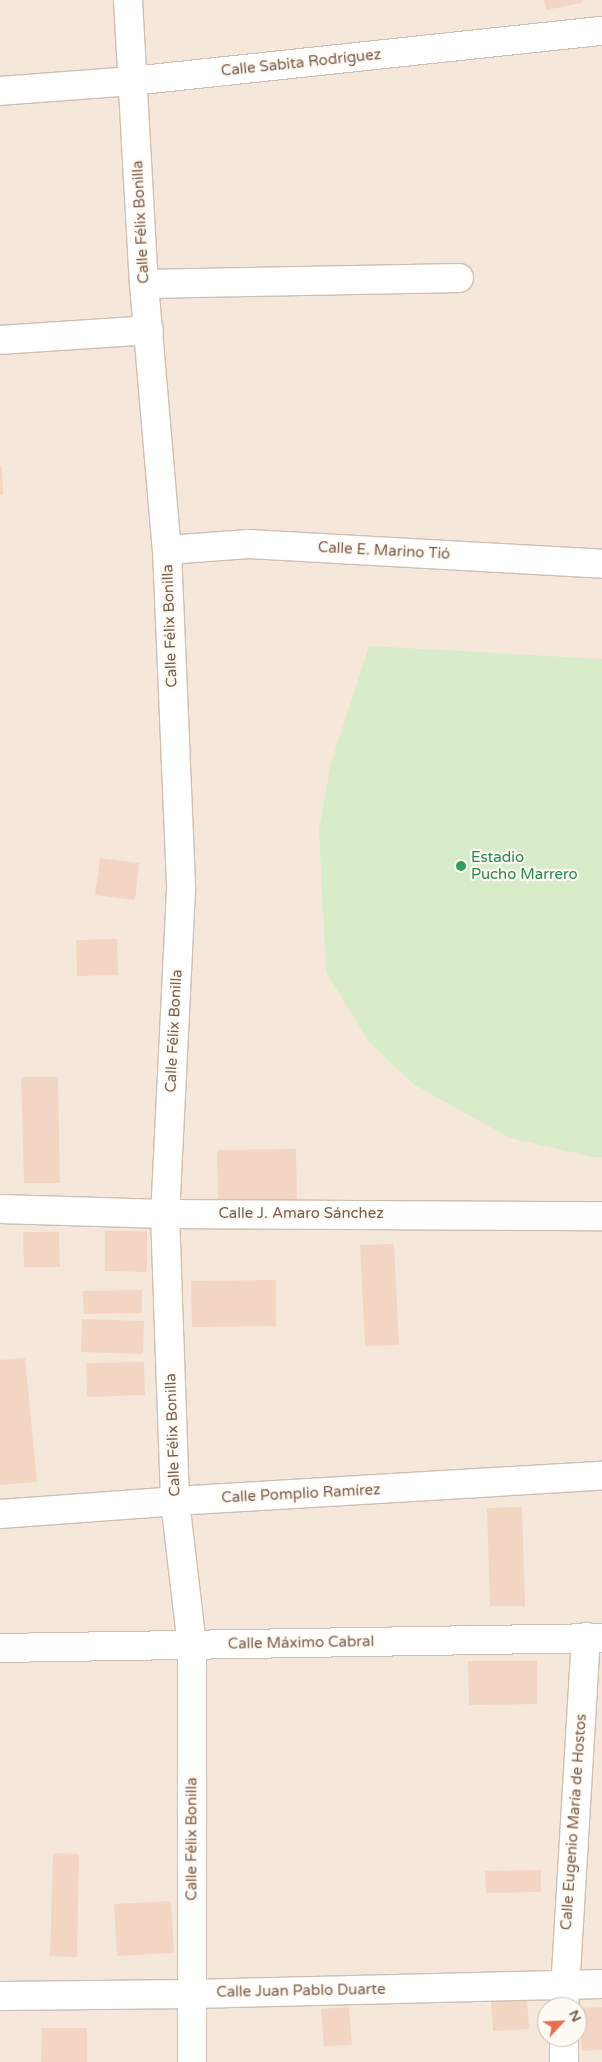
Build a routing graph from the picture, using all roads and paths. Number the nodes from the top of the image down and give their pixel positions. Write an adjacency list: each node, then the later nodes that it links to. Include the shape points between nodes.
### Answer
1 (128, 0): 3 (street, Calle Félix Bonilla)
2 (602, 31): 3 (street, Calle Sabita Rodríguez)
3 (132, 81): 4 (street, Calle Sabita Rodríguez); 6 (street, Calle Félix Bonilla)
4 (0, 91)
5 (459, 278): 6 (street)
6 (144, 284): 7 (street, Calle Félix Bonilla)
7 (149, 330): 8 (street); 9 (street, Calle Félix Bonilla)
8 (0, 340)
9 (167, 550): 10 (street, Calle E. Marino Tió, via 249,544); 12 (street, Calle Félix Bonilla, via 180,890)
10 (602, 564)
11 (0, 1209): 12 (street, Calle J. Amaro Sánchez)
12 (166, 1214): 13 (street, Calle J. Amaro Sánchez); 15 (street, Calle Félix Bonilla)
13 (602, 1216)
14 (602, 1476): 15 (street, Calle Pomplio Ramírez)
15 (176, 1501): 16 (street, Calle Pomplio Ramírez); 18 (street, Calle Félix Bonilla)
16 (0, 1514)
17 (594, 1637): 18 (street, Calle Máximo Cabral); 23 (street, Calle Eugenio María de Hostos)
18 (192, 1646): 19 (street, Calle Máximo Cabral); 21 (street, Calle Félix Bonilla)
19 (0, 1648)
20 (602, 1984): 23 (street, Calle Juan Pablo Duarte)
21 (192, 1994): 22 (street, Calle Juan Pablo Duarte); 23 (street, Calle Juan Pablo Duarte); 25 (street, Calle Félix Bonilla)
22 (0, 1996)
23 (564, 1996)
24 (564, 2047): 26 (street)
25 (192, 2062)
26 (564, 2062)

